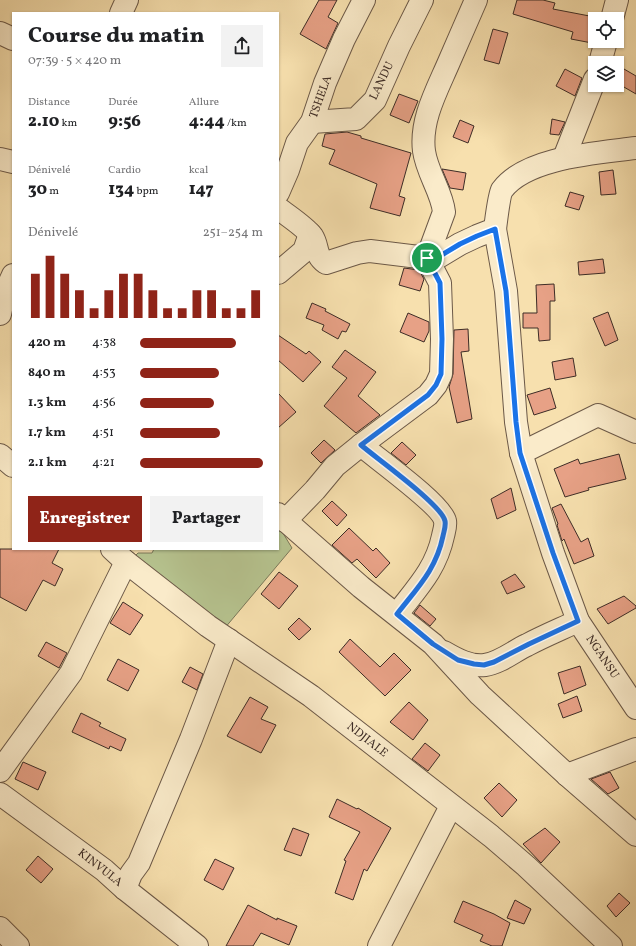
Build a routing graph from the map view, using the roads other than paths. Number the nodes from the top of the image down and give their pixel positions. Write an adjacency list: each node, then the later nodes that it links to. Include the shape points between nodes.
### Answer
1 (127, 0): 6 (street)
2 (364, 0): 11 (street, TSHELA, via 344,39)
3 (422, 0): 11 (street, LANDU, via 375,100 356,119)
4 (476, 0): 20 (street, via 429,111 423,134 428,169 444,212)
5 (618, 0): 7 (street)
6 (121, 12)
7 (614, 12)
8 (0, 33): 9 (street)
9 (12, 39)
10 (590, 92): 13 (street)
11 (312, 122): 16 (street, TSHELA, via 297,143)
12 (636, 148): 13 (street, NGANSU)
13 (564, 158): 18 (street, NGANSU, via 515,177 501,192)
14 (0, 159): 15 (street)
15 (12, 162)
16 (279, 191)
17 (279, 209): 19 (street)
18 (495, 229): 20 (street, via 460,244 435,259); 27 (street, NGANSU, via 506,291)
19 (310, 234): 20 (street, via 316,243 317,254 326,263 370,251); 21 (street, via 304,251)
20 (427, 258): 26 (street, via 440,283 441,374 428,395)
21 (279, 271)
22 (12, 277): 23 (street)
23 (1, 304): 24 (street)
24 (12, 320)
25 (636, 432): 27 (street, via 598,415)
26 (361, 445): 30 (street, via 335,466 315,490); 32 (street, via 430,501 445,520 436,560)
27 (520, 453): 33 (street, NGANSU)
28 (0, 455): 29 (street)
29 (12, 465)
30 (282, 517): 32 (street, via 361,587)
31 (119, 555): 34 (street, NDJIALE); 38 (street, via 71,673)
32 (397, 614): 35 (street)
33 (578, 621): 35 (street, via 484,665 458,660); 36 (street, NGANSU)
34 (229, 640): 41 (street, NDJIALE, via 311,696); 43 (street, via 185,754 139,863)
35 (433, 644): 39 (street, via 480,695)
36 (636, 708)
37 (636, 749): 39 (street)
38 (0, 771)
39 (566, 775): 42 (street)
40 (0, 794): 43 (street, KINVULA)
41 (451, 806): 47 (street); 48 (street, NDJIALE, via 526,866)
42 (636, 836)
43 (125, 888): 46 (street, KINVULA)
44 (0, 928): 45 (street)
45 (18, 946)
46 (197, 946)
47 (379, 946)
48 (611, 946)

